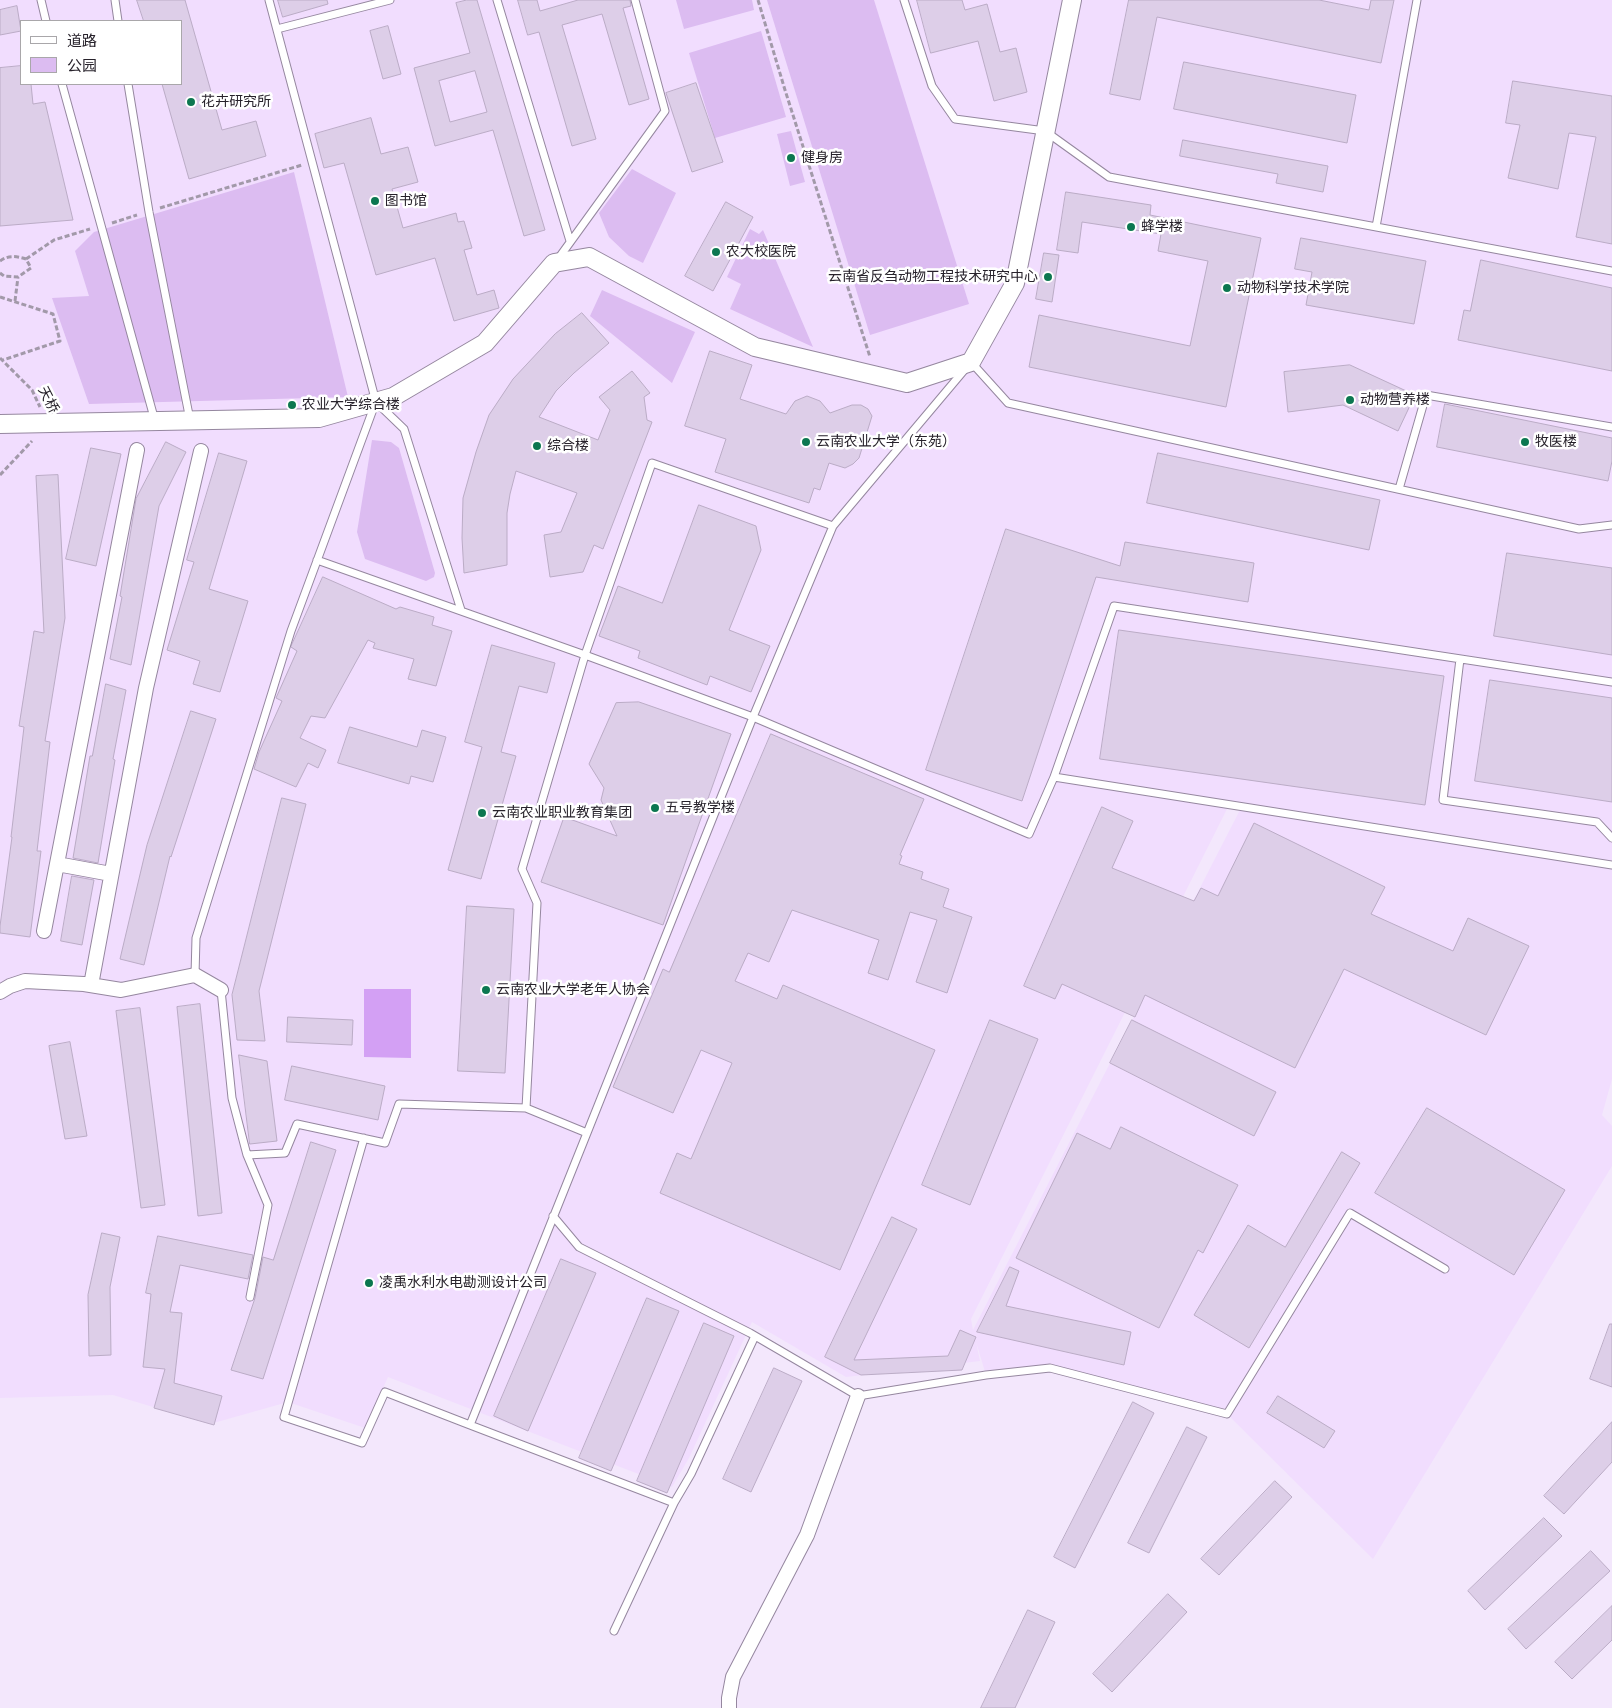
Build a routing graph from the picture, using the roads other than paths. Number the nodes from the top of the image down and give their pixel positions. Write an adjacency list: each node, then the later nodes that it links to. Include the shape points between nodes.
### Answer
1 (41, 0): 10 (lane)
2 (115, 0): 11 (lane)
3 (269, 0): 12 (lane)
4 (390, 0): 12 (lane)
5 (497, 0): 17 (lane)
6 (635, 0): 17 (lane, via 665,111)
7 (904, 0): 15 (lane, via 932,86 956,119)
8 (1072, 0): 15 (street)
9 (1417, 0): 16 (lane)
10 (46, 20)
11 (118, 20)
12 (277, 29): 21 (lane)
13 (62, 85): 23 (lane)
14 (128, 85): 22 (lane, via 149,212)
15 (1045, 131): 16 (lane, via 1109,176); 20 (street, via 1015,283)
16 (1376, 227): 19 (lane)
17 (570, 241): 18 (lane)
18 (554, 263): 20 (street, via 589,257 755,347 876,376 907,383); 21 (street, via 485,343 393,397)
19 (1612, 271)
20 (971, 362): 28 (lane, via 1008,403); 30 (lane)
21 (376, 402): 22 (street, via 319,418); 31 (lane); 32 (lane, via 404,428)
22 (190, 420): 23 (street)
23 (155, 421): 24 (street)
24 (0, 424)
25 (1612, 427): 28 (lane, via 1426,395)
26 (137, 450): 39 (street)
27 (202, 451): 41 (street, via 146,688)
28 (1399, 489): 29 (lane, via 1579,529)
29 (1612, 525)
30 (833, 526): 33 (lane, via 652,463); 36 (lane)
31 (317, 560): 32 (lane); 43 (lane, via 291,631 196,938)
32 (461, 610): 33 (lane)
33 (584, 655): 36 (lane); 47 (lane, via 522,869 537,903)
34 (1460, 659): 35 (lane); 37 (lane, via 1114,606); 38 (lane, via 1443,800 1597,822)
35 (1612, 682)
36 (753, 717): 37 (lane, via 1029,834); 48 (lane)
37 (1054, 777): 40 (lane)
38 (1612, 838)
39 (57, 864): 41 (street); 42 (street)
40 (1612, 864)
41 (111, 874): 44 (street)
42 (44, 931)
43 (195, 975): 44 (street, via 121,990); 45 (street)
44 (91, 985): 46 (street, via 25,981)
45 (221, 990): 50 (lane, via 232,1098)
46 (0, 992)
47 (526, 1108): 48 (lane); 49 (lane, via 399,1104 385,1143)
48 (587, 1133): 51 (lane)
49 (364, 1138): 50 (lane, via 297,1124 285,1153); 56 (lane, via 284,1417 362,1443 385,1392)
50 (247, 1155): 53 (lane, via 268,1205)
51 (553, 1216): 54 (lane, via 579,1247); 56 (lane)
52 (1445, 1268): 55 (lane, via 1350,1213 1227,1414 1050,1368)
53 (250, 1297)
54 (755, 1336): 55 (lane); 57 (lane, via 691,1474)
55 (858, 1396): 59 (street, via 808,1535 733,1677)
56 (470, 1425): 57 (lane)
57 (674, 1503): 58 (lane)
58 (614, 1631)
59 (729, 1708)

